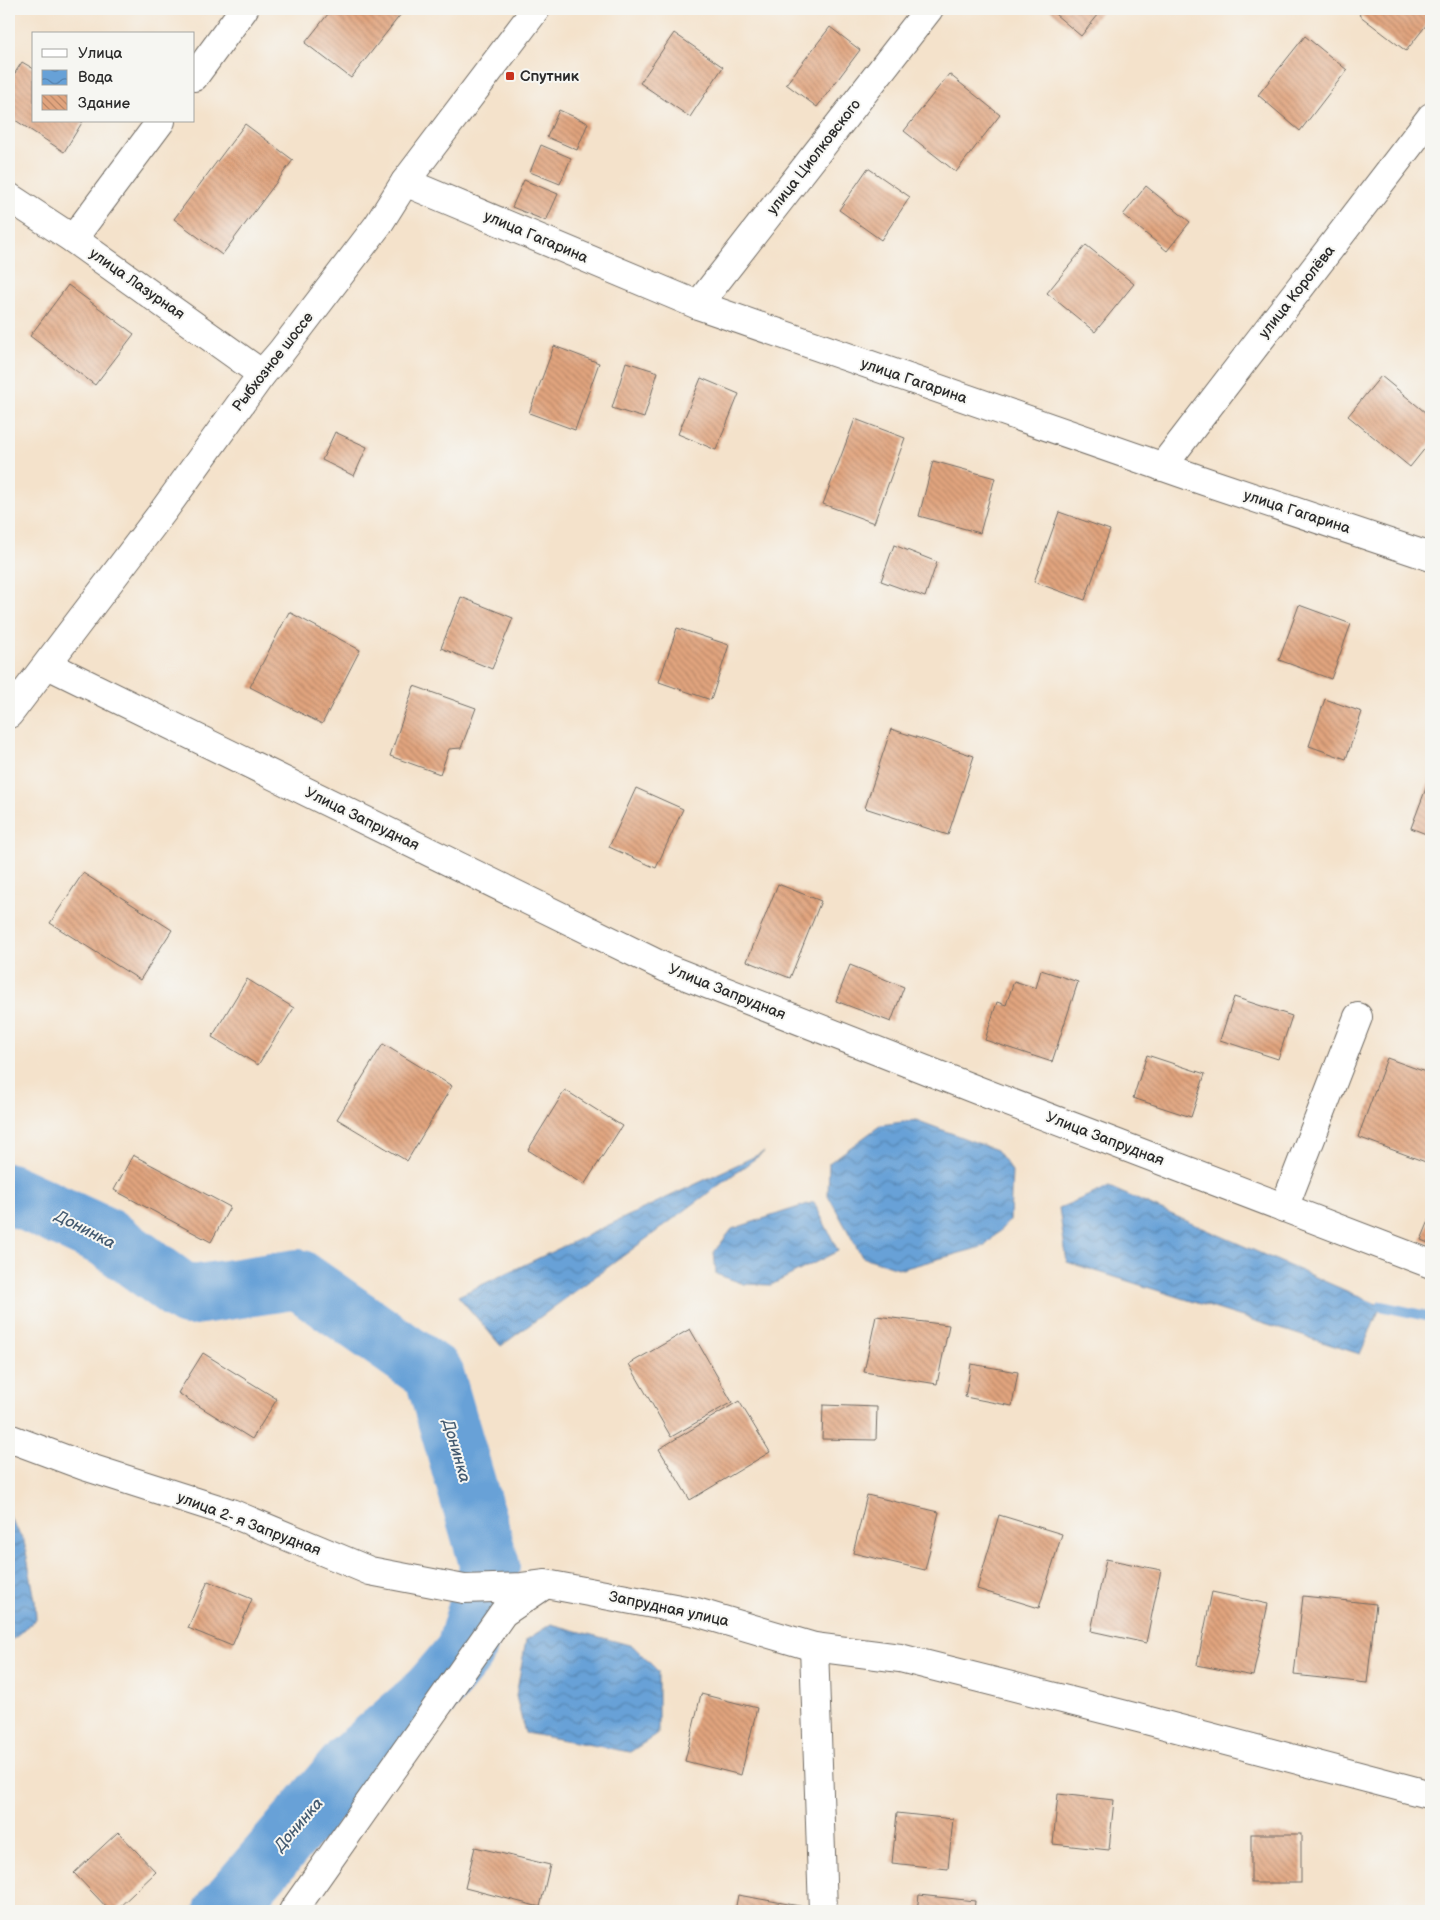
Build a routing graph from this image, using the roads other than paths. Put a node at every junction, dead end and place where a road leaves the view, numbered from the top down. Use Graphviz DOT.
graph roads {
  1 [pos="244,9"];
  2 [pos="536,9"];
  3 [pos="930,9"];
  4 [pos="195,76"];
  5 [pos="1431,117"];
  6 [pos="160,122"];
  7 [pos="405,182"];
  8 [pos="9,197"];
  9 [pos="73,239"];
  10 [pos="698,305"];
  11 [pos="262,374"];
  12 [pos="1162,467"];
  13 [pos="1431,557"];
  14 [pos="48,665"];
  15 [pos="9,714"];
  16 [pos="1358,1017"];
  17 [pos="1284,1208"];
  18 [pos="1431,1264"];
  19 [pos="9,1438"];
  20 [pos="534,1585"];
  21 [pos="814,1647"];
  22 [pos="1431,1796"];
  23 [pos="293,1911"];
  24 [pos="823,1911"];
  1 -- 4 [label="street"];
  2 -- 7 [label="street, Рыбхозное шоссе"];
  3 -- 10 [label="street, улица Циолковского"];
  5 -- 12 [label="street, улица Королёва"];
  6 -- 9 [label="street"];
  7 -- 10 [label="street, улица Гагарина"];
  7 -- 11 [label="street, Рыбхозное шоссе"];
  8 -- 9 [label="street, улица Лазурная"];
  9 -- 11 [label="street, улица Лазурная"];
  10 -- 12 [label="street, улица Гагарина"];
  11 -- 14 [label="street, Рыбхозное шоссе"];
  12 -- 13 [label="street, улица Гагарина"];
  14 -- 15 [label="street, Рыбхозное шоссе"];
  14 -- 17 [label="street, Улица Запрудная"];
  16 -- 17 [label="street"];
  17 -- 18 [label="street, Улица Запрудная"];
  19 -- 20 [label="street, улица 2- я Запрудная"];
  20 -- 21 [label="street, Запрудная улица"];
  20 -- 23 [label="street"];
  21 -- 22 [label="street, Запрудная улица"];
  21 -- 24 [label="street"];
}
